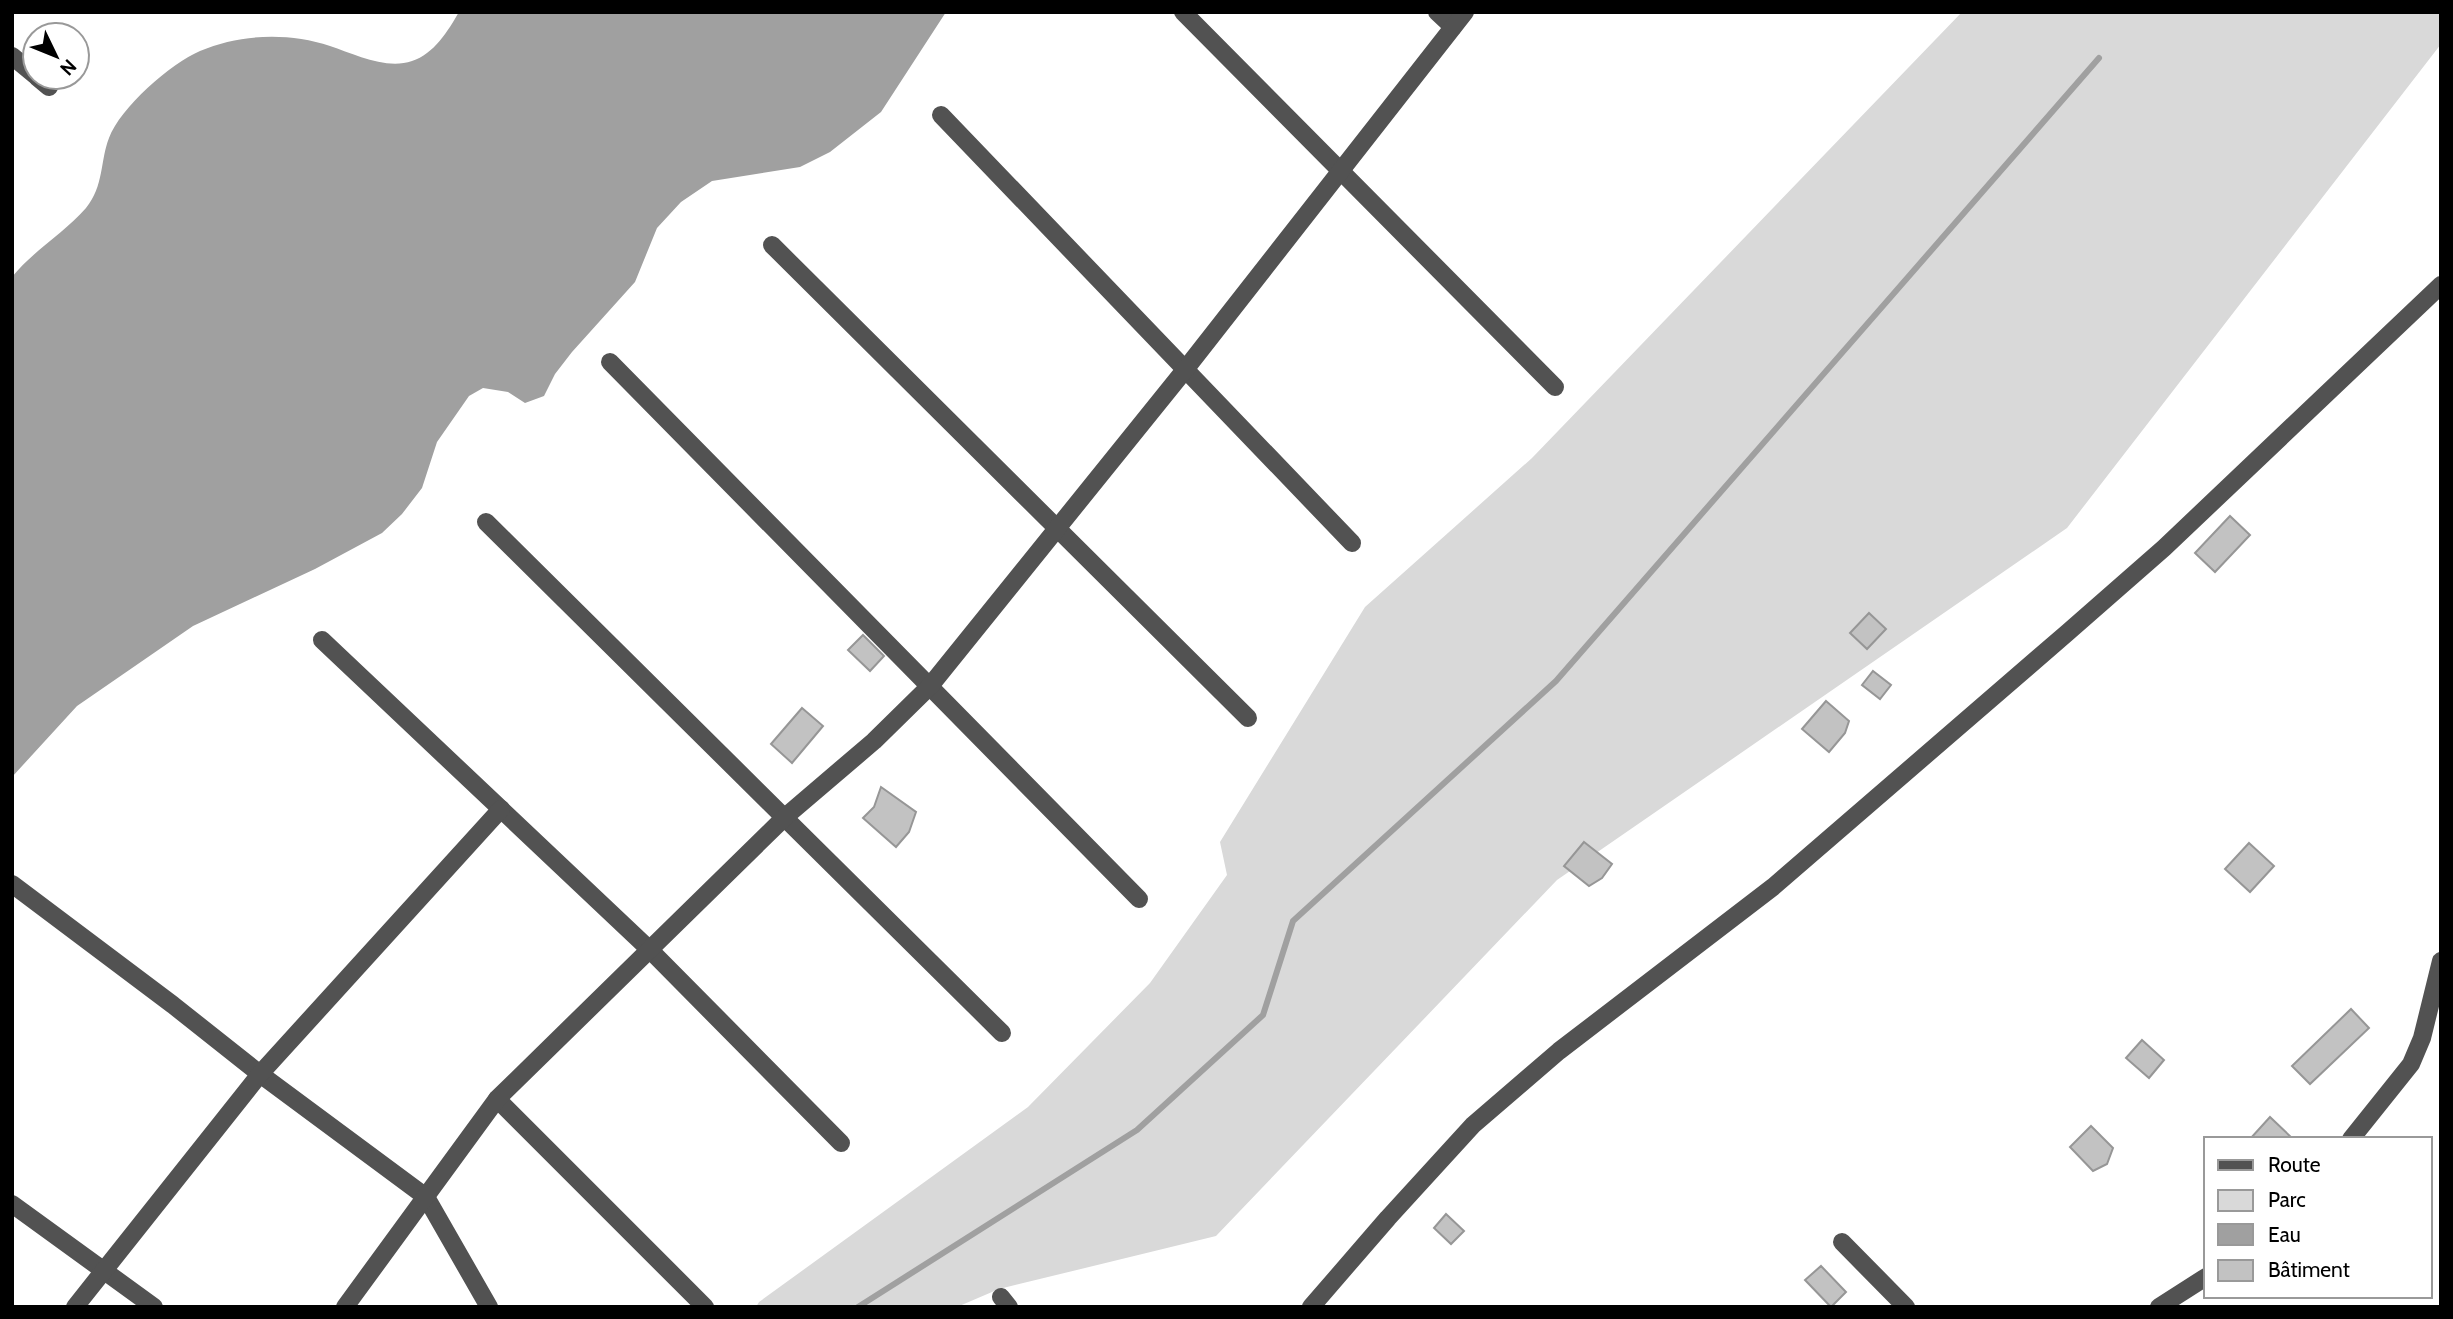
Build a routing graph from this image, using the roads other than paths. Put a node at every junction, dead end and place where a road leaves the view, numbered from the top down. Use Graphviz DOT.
graph roads {
  1 [pos="1183,12"];
  2 [pos="1437,12"];
  3 [pos="1465,12"];
  4 [pos="1453,27"];
  5 [pos="941,116"];
  6 [pos="1341,169"];
  7 [pos="772,245"];
  8 [pos="2441,285"];
  9 [pos="610,362"];
  10 [pos="1184,371"];
  11 [pos="1555,387"];
  12 [pos="486,522"];
  13 [pos="1056,527"];
  14 [pos="1352,543"];
  15 [pos="322,640"];
  16 [pos="930,686"];
  17 [pos="1248,718"];
  18 [pos="501,809"];
  19 [pos="785,817"];
  20 [pos="12,884"];
  21 [pos="1139,899"];
  22 [pos="650,950"];
  23 [pos="2441,961"];
  24 [pos="1002,1033"];
  25 [pos="260,1074"];
  26 [pos="497,1099"];
  27 [pos="2353,1137"];
  28 [pos="841,1143"];
  29 [pos="426,1197"];
  30 [pos="12,1204"];
  31 [pos="1842,1242"];
  32 [pos="105,1271"];
  33 [pos="2204,1278"];
  34 [pos="75,1307"];
  35 [pos="153,1307"];
  36 [pos="345,1307"];
  37 [pos="489,1307"];
  38 [pos="705,1307"];
  39 [pos="1311,1307"];
  40 [pos="1906,1307"];
  41 [pos="2159,1307"];
  1 -- 6 [label="street"];
  2 -- 4 [label="street"];
  3 -- 4 [label="street"];
  4 -- 6 [label="street"];
  5 -- 10 [label="street"];
  6 -- 10 [label="street"];
  6 -- 11 [label="street"];
  7 -- 13 [label="street"];
  8 -- 39 [label="street"];
  9 -- 16 [label="street"];
  10 -- 13 [label="street"];
  10 -- 14 [label="street"];
  12 -- 19 [label="street"];
  13 -- 16 [label="street"];
  13 -- 17 [label="street"];
  15 -- 18 [label="street"];
  16 -- 19 [label="street"];
  16 -- 21 [label="street"];
  18 -- 22 [label="street"];
  18 -- 25 [label="street"];
  19 -- 22 [label="street"];
  19 -- 24 [label="street"];
  20 -- 25 [label="street"];
  22 -- 26 [label="street"];
  22 -- 28 [label="street"];
  23 -- 27 [label="street"];
  25 -- 29 [label="street"];
  25 -- 32 [label="street"];
  26 -- 29 [label="street"];
  26 -- 38 [label="street"];
  29 -- 36 [label="street"];
  29 -- 37 [label="street"];
  30 -- 32 [label="street"];
  31 -- 40 [label="street"];
  32 -- 34 [label="street"];
  32 -- 35 [label="street"];
  33 -- 41 [label="street"];
}
